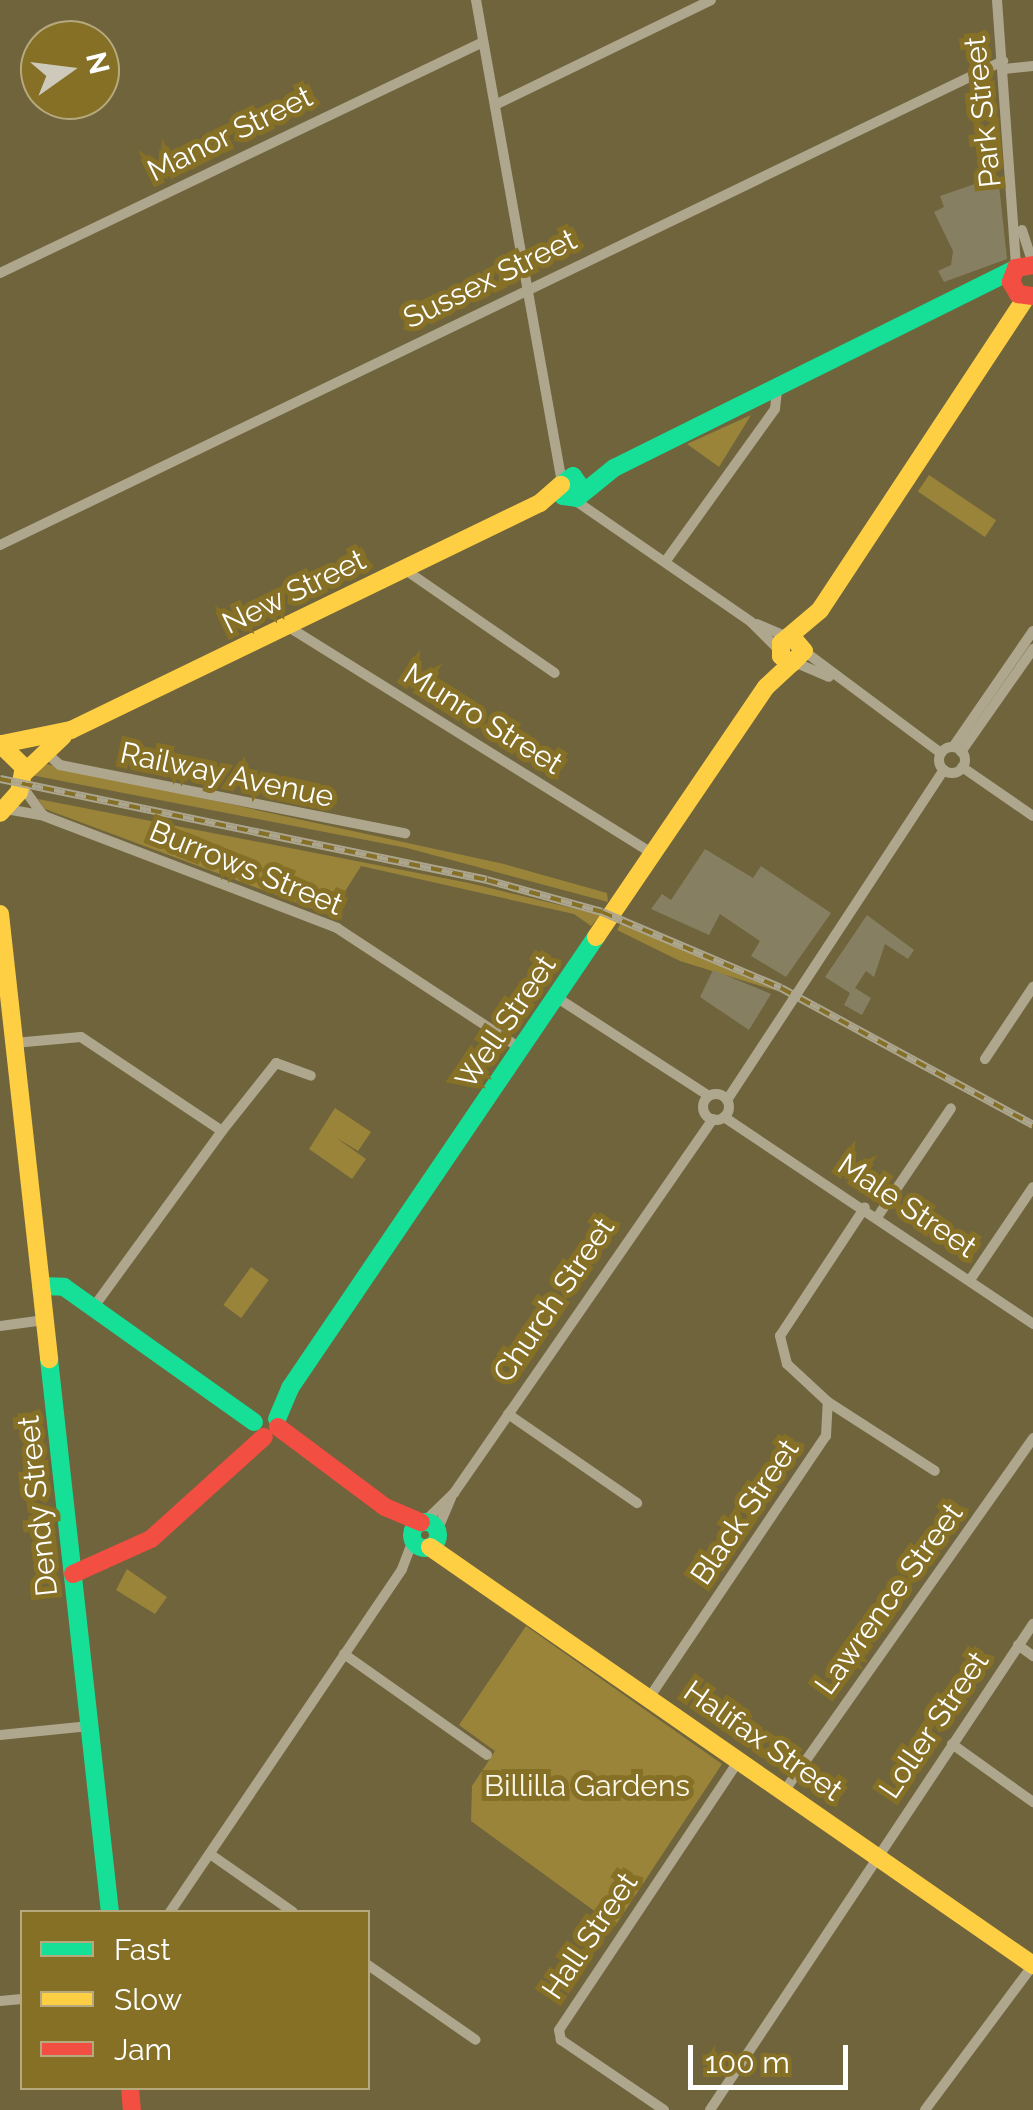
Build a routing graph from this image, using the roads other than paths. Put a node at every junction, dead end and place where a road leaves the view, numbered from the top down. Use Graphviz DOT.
graph roads {
  1 [pos="476,0"];
  2 [pos="711,0"];
  3 [pos="997,0"];
  4 [pos="483,42"];
  5 [pos="1004,65"];
  6 [pos="1033,66"];
  7 [pos="495,105"];
  8 [pos="0,273"];
  9 [pos="528,288"];
  10 [pos="1023,293"];
  11 [pos="777,389"];
  12 [pos="756,399"];
  13 [pos="761,426"];
  14 [pos="572,487"];
  15 [pos="0,546"];
  16 [pos="665,562"];
  17 [pos="404,569"];
  18 [pos="286,626"];
  19 [pos="1033,631"];
  20 [pos="1033,648"];
  21 [pos="792,650"];
  22 [pos="555,673"];
  23 [pos="1,744"];
  24 [pos="41,745"];
  25 [pos="957,750"];
  26 [pos="941,753"];
  27 [pos="962,767"];
  28 [pos="944,770"];
  29 [pos="22,780"];
  30 [pos="2,815"];
  31 [pos="44,816"];
  32 [pos="1033,816"];
  33 [pos="406,833"];
  34 [pos="653,854"];
  35 [pos="0,914"];
  36 [pos="1033,988"];
  37 [pos="556,997"];
  38 [pos="14,1042"];
  39 [pos="521,1049"];
  40 [pos="985,1058"];
  41 [pos="311,1076"];
  42 [pos="717,1107"];
  43 [pos="951,1108"];
  44 [pos="222,1130"];
  45 [pos="1033,1187"];
  46 [pos="864,1207"];
  47 [pos="878,1216"];
  48 [pos="970,1280"];
  49 [pos="41,1286"];
  50 [pos="93,1308"];
  51 [pos="45,1320"];
  52 [pos="1033,1324"];
  53 [pos="0,1326"];
  54 [pos="828,1402"];
  55 [pos="508,1414"];
  56 [pos="266,1425"];
  57 [pos="1033,1438"];
  58 [pos="934,1471"];
  59 [pos="637,1503"];
  60 [pos="425,1535"];
  61 [pos="73,1574"];
  62 [pos="1033,1624"];
  63 [pos="1018,1645"];
  64 [pos="344,1654"];
  65 [pos="1033,1656"];
  66 [pos="650,1695"];
  67 [pos="90,1726"];
  68 [pos="0,1735"];
  69 [pos="952,1744"];
  70 [pos="487,1755"];
  71 [pos="740,1758"];
  72 [pos="785,1790"];
  73 [pos="1033,1802"];
  74 [pos="210,1854"];
  75 [pos="877,1855"];
  76 [pos="110,1910"];
  77 [pos="171,1910"];
  78 [pos="290,1910"];
  79 [pos="370,1965"];
  80 [pos="1033,1965"];
  81 [pos="476,2040"];
  82 [pos="941,2094"];
  83 [pos="664,2110"];
  84 [pos="710,2110"];
  85 [pos="925,2110"];
  86 [pos="936,2110"];
  1 -- 4 [label="street"];
  2 -- 7 [label="street"];
  3 -- 5 [label="street, Park Street"];
  4 -- 7 [label="street"];
  4 -- 8 [label="street, Manor Street"];
  5 -- 6 [label="street, Sussex Street"];
  5 -- 9 [label="street, Sussex Street"];
  5 -- 10 [label="street, Park Street"];
  7 -- 9 [label="street"];
  9 -- 14 [label="street"];
  9 -- 15 [label="street, Sussex Street"];
  10 -- 11 [label="street, New Street"];
  10 -- 21 [label="street, Well Street"];
  11 -- 12 [label="street, New Street"];
  11 -- 13 [label="street"];
  12 -- 13 [label="street"];
  12 -- 14 [label="street, New Street"];
  13 -- 16 [label="street"];
  14 -- 16 [label="street"];
  14 -- 17 [label="street, New Street"];
  16 -- 21 [label="street"];
  17 -- 18 [label="street, New Street"];
  17 -- 22 [label="street"];
  18 -- 24 [label="street, New Street"];
  18 -- 34 [label="street, Munro Street"];
  19 -- 25 [label="street"];
  20 -- 25 [label="street"];
  21 -- 26 [label="street"];
  21 -- 34 [label="street, Well Street"];
  23 -- 24 [label="street, New Street"];
  23 -- 29 [label="street"];
  24 -- 29 [label="street"];
  24 -- 33 [label="street, Railway Avenue"];
  25 -- 26 [label="street"];
  25 -- 27 [label="street"];
  26 -- 28 [label="street"];
  27 -- 28 [label="street"];
  27 -- 32 [label="street"];
  28 -- 42 [label="street, Church Street"];
  29 -- 30 [label="street"];
  29 -- 31 [label="street"];
  30 -- 31 [label="street, Burrows Street"];
  31 -- 39 [label="street, Burrows Street"];
  34 -- 37 [label="street, Well Street"];
  35 -- 38 [label="street, Dendy Street"];
  36 -- 40 [label="street"];
  37 -- 39 [label="street, Well Street"];
  37 -- 42 [label="street, Male Street"];
  38 -- 44 [label="street"];
  38 -- 49 [label="street, Dendy Street"];
  39 -- 56 [label="street, Well Street"];
  41 -- 44 [label="street"];
  42 -- 46 [label="street, Male Street"];
  42 -- 55 [label="street, Church Street"];
  43 -- 47 [label="street"];
  44 -- 50 [label="street"];
  45 -- 48 [label="street"];
  46 -- 47 [label="street, Male Street"];
  46 -- 54 [label="street"];
  47 -- 48 [label="street, Male Street"];
  48 -- 52 [label="street, Male Street"];
  49 -- 50 [label="street, Halifax Street"];
  49 -- 51 [label="street, Dendy Street"];
  50 -- 56 [label="street, Halifax Street"];
  51 -- 53 [label="street"];
  51 -- 61 [label="street, Dendy Street"];
  54 -- 58 [label="street"];
  54 -- 66 [label="street, Black Street"];
  55 -- 59 [label="street"];
  55 -- 60 [label="street, Church Street"];
  56 -- 60 [label="street, Halifax Street"];
  56 -- 61 [label="street, Well Street"];
  57 -- 72 [label="street, Lawrence Street"];
  60 -- 64 [label="street, Church Street"];
  60 -- 66 [label="street, Halifax Street"];
  61 -- 67 [label="street, Dendy Street"];
  62 -- 63 [label="street, Loller Street"];
  63 -- 65 [label="street"];
  63 -- 69 [label="street, Loller Street"];
  64 -- 70 [label="street"];
  64 -- 74 [label="street, Church Street"];
  66 -- 71 [label="street, Halifax Street"];
  67 -- 68 [label="street"];
  67 -- 76 [label="street, Dendy Street"];
  69 -- 73 [label="street"];
  69 -- 75 [label="street, Loller Street"];
  71 -- 72 [label="street, Halifax Street"];
  71 -- 83 [label="street, Hall Street"];
  72 -- 75 [label="street, Halifax Street"];
  74 -- 77 [label="street, Church Street"];
  74 -- 78 [label="street"];
  75 -- 80 [label="street, Halifax Street"];
  75 -- 84 [label="street, Loller Street"];
  79 -- 81 [label="street"];
  80 -- 82 [label="street"];
  82 -- 85 [label="street"];
  82 -- 86 [label="street"];
}
